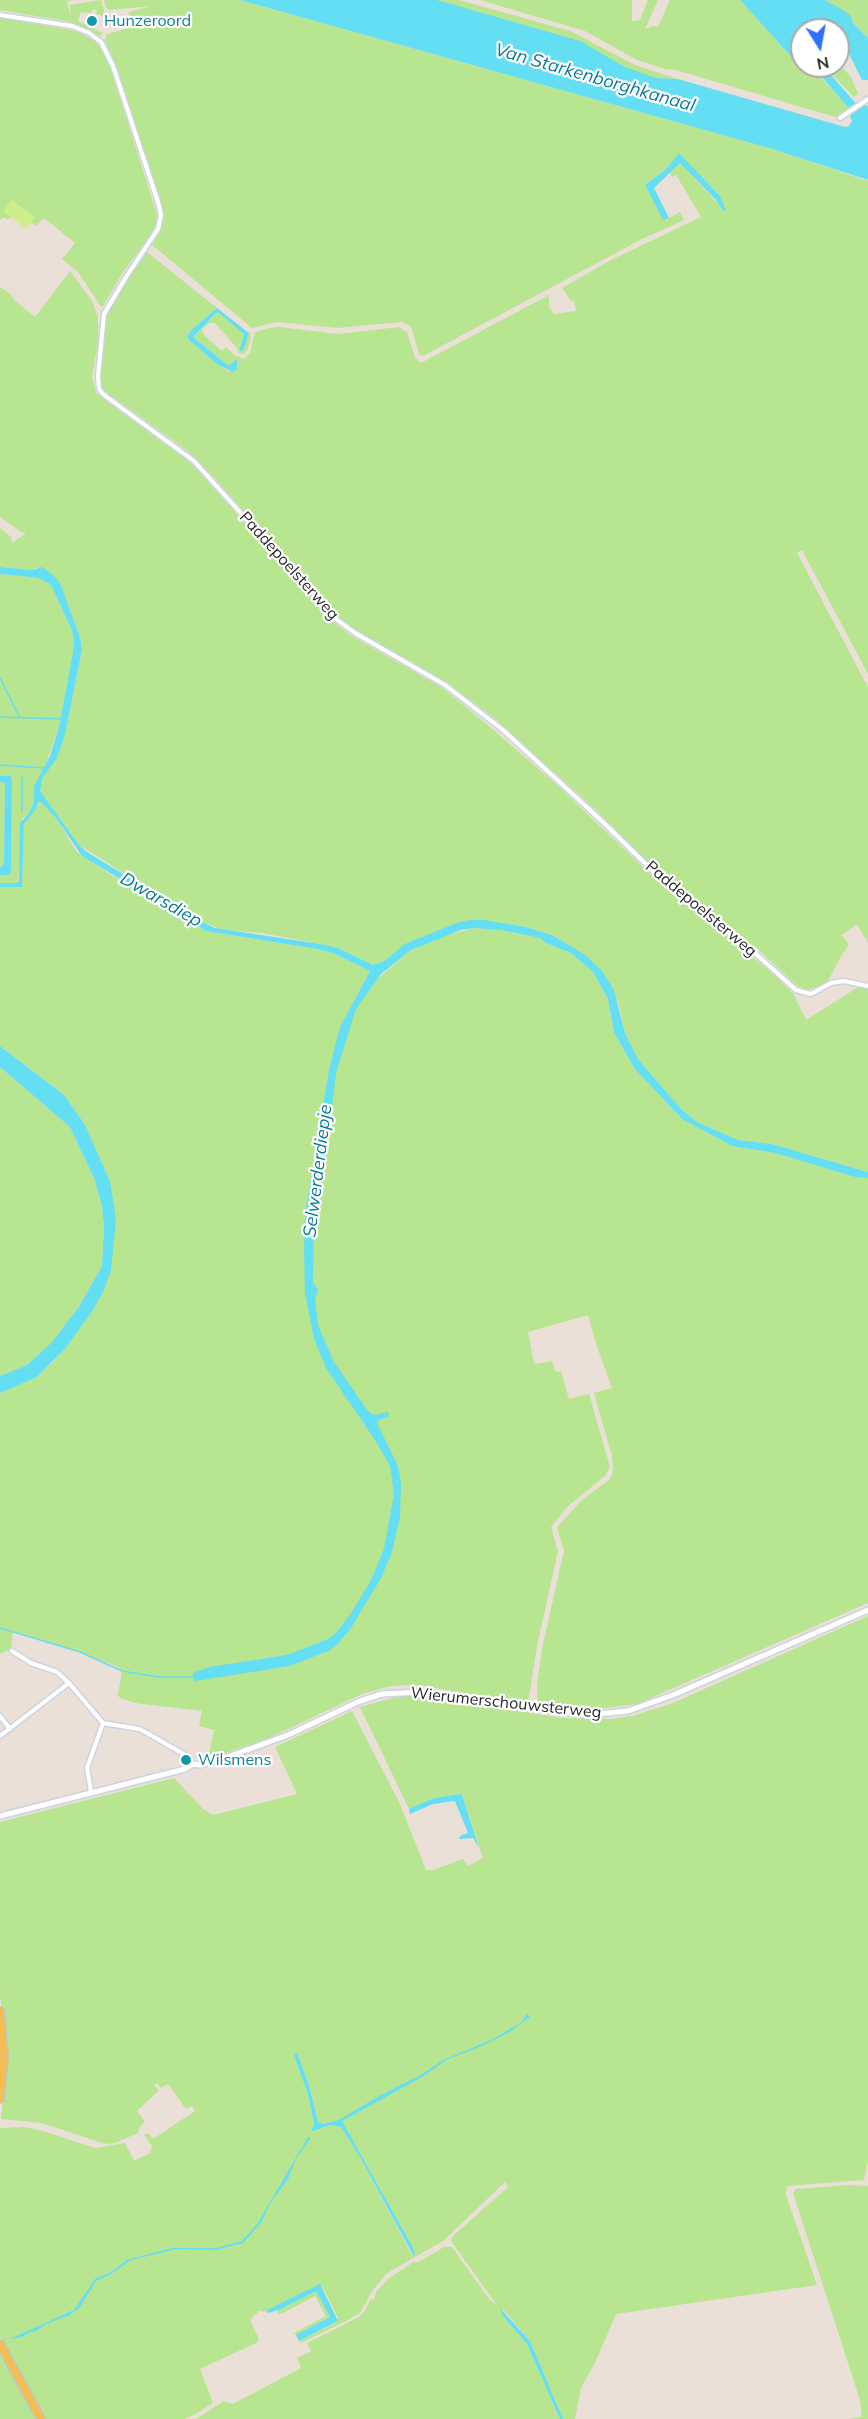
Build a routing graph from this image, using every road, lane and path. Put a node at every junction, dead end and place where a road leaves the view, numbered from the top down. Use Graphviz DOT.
graph roads {
  1 [pos="0,15"];
  2 [pos="868,99"];
  3 [pos="840,118"];
  4 [pos="868,986"];
  5 [pos="868,1610"];
  6 [pos="12,1650"];
  7 [pos="69,1683"];
  8 [pos="0,1716"];
  9 [pos="103,1723"];
  10 [pos="10,1730"];
  11 [pos="0,1736"];
  12 [pos="193,1764"];
  13 [pos="91,1791"];
  14 [pos="0,1816"];
  15 [pos="0,2011"];
  16 [pos="0,2099"];
  17 [pos="0,2344"];
  18 [pos="41,2419"];
  1 -- 4 [label="street, Paddepoelsterweg"];
  2 -- 3 [label="street"];
  5 -- 12 [label="street, Wierumerschouwsterweg"];
  6 -- 7 [label="street"];
  7 -- 9 [label="street"];
  7 -- 10 [label="street"];
  8 -- 10 [label="street"];
  9 -- 12 [label="street"];
  9 -- 13 [label="street"];
  10 -- 11 [label="street"];
  12 -- 13 [label="street, Wierumerschouwsterweg"];
  13 -- 14 [label="street, Wierumerschouwsterweg"];
  15 -- 16 [label="main road"];
  17 -- 18 [label="main road"];
}
